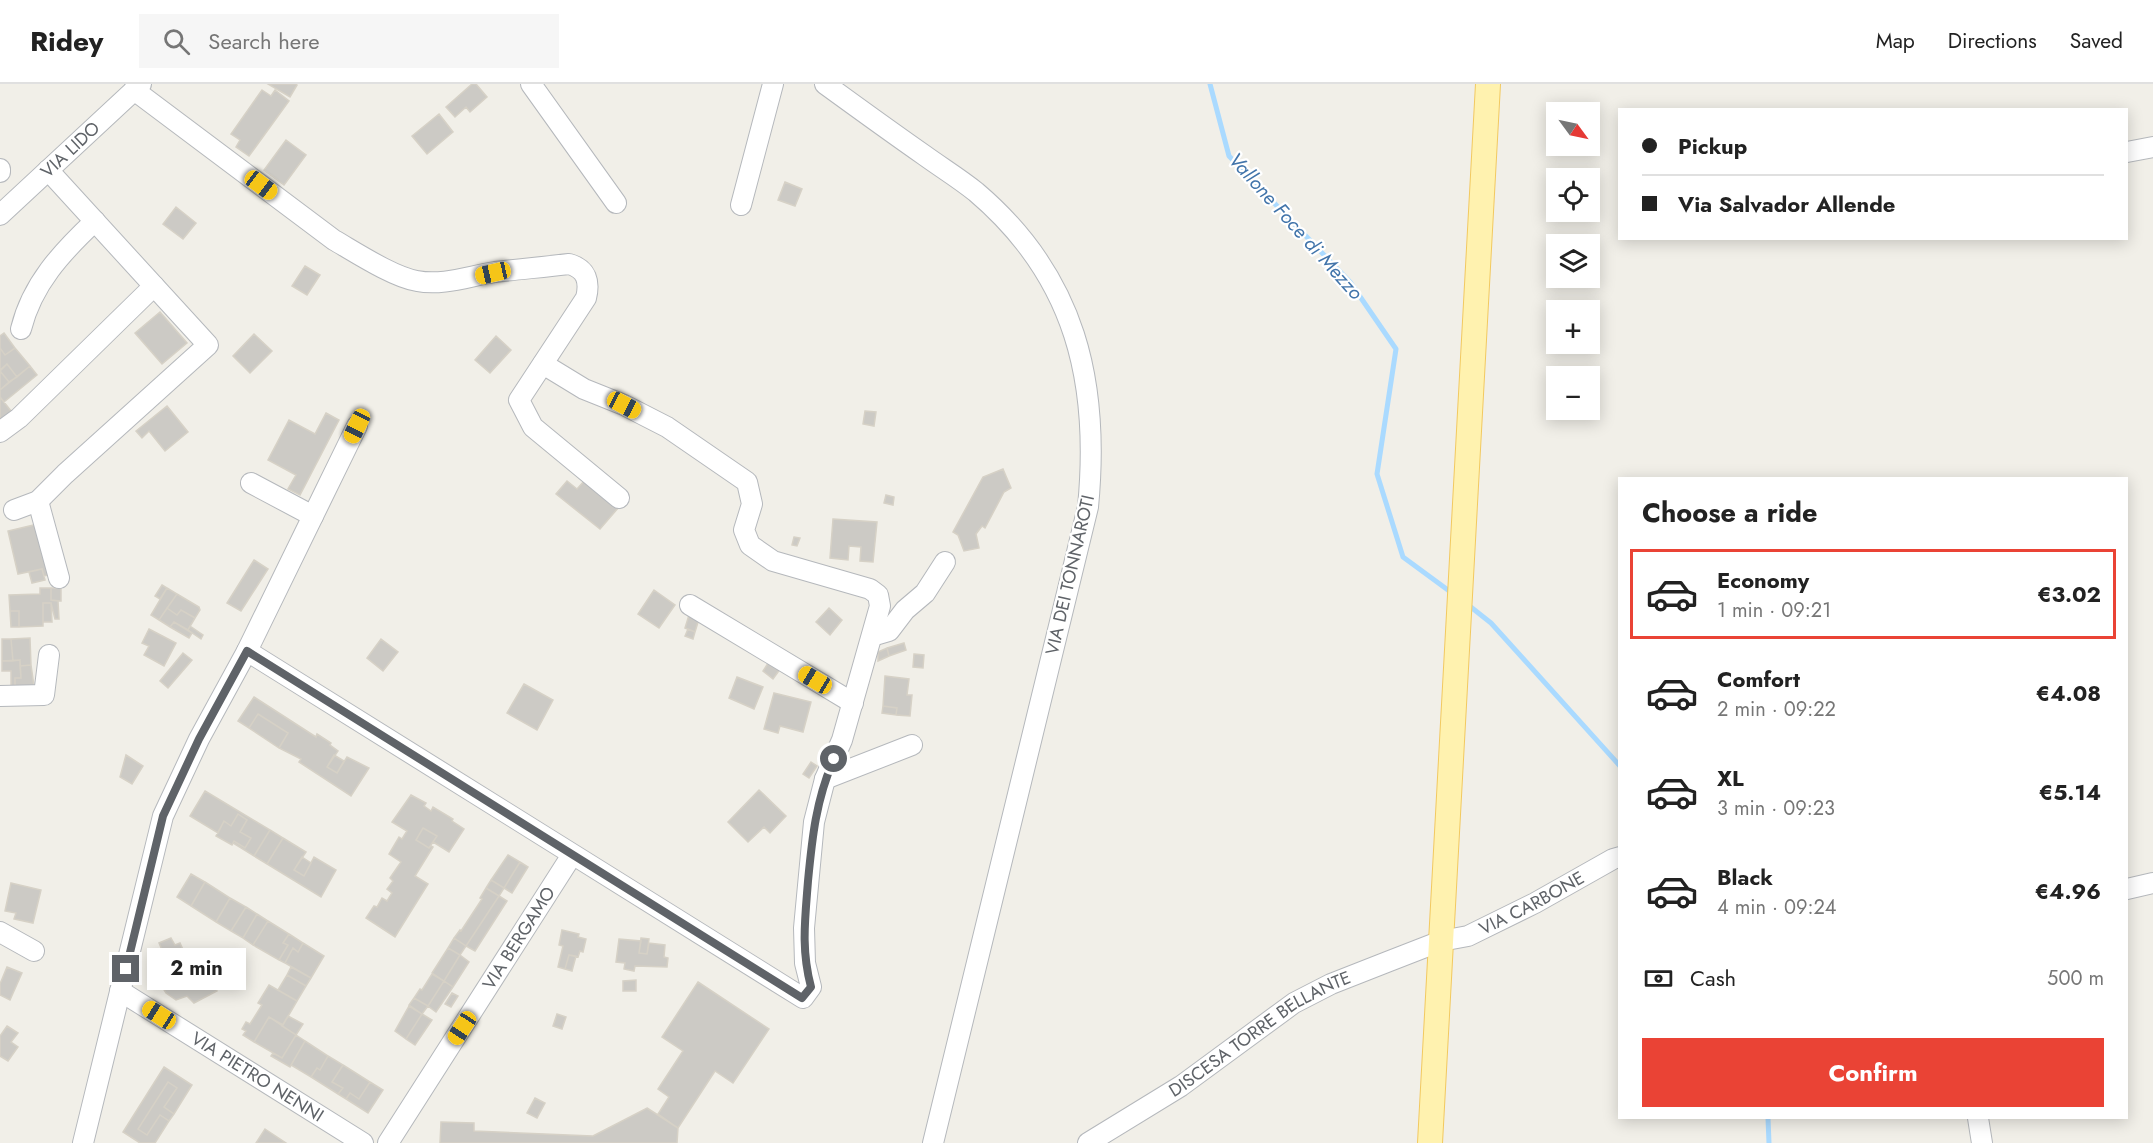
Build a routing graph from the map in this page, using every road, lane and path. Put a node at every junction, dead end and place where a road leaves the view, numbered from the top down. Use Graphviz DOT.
graph roads {
  1 [pos="531,84"];
  2 [pos="773,84"];
  3 [pos="825,84"];
  4 [pos="1488,84"];
  5 [pos="137,87"];
  6 [pos="2153,147"];
  7 [pos="2128,152"];
  8 [pos="48,170"];
  9 [pos="616,203"];
  10 [pos="741,204"];
  11 [pos="0,215"];
  12 [pos="95,221"];
  13 [pos="154,286"];
  14 [pos="21,329"];
  15 [pos="543,363"];
  16 [pos="357,426"];
  17 [pos="0,432"];
  18 [pos="251,483"];
  19 [pos="619,498"];
  20 [pos="38,501"];
  21 [pos="14,510"];
  22 [pos="313,516"];
  23 [pos="945,562"];
  24 [pos="59,578"];
  25 [pos="690,605"];
  26 [pos="872,636"];
  27 [pos="247,651"];
  28 [pos="49,654"];
  29 [pos="0,696"];
  30 [pos="854,703"];
  31 [pos="912,745"];
  32 [pos="825,779"];
  33 [pos="572,855"];
  34 [pos="1618,858"];
  35 [pos="2153,883"];
  36 [pos="2128,889"];
  37 [pos="0,933"];
  38 [pos="1442,941"];
  39 [pos="34,951"];
  40 [pos="120,991"];
  41 [pos="1977,1119"];
  42 [pos="936,1138"];
  43 [pos="83,1143"];
  44 [pos="363,1143"];
  45 [pos="388,1143"];
  46 [pos="1088,1143"];
  47 [pos="1430,1143"];
  48 [pos="1982,1143"];
  1 -- 9 [label="street"];
  2 -- 10 [label="street"];
  3 -- 42 [label="street, VIA DEI TONNAROTI"];
  4 -- 38 [label="main road"];
  5 -- 8 [label="street, VIA LIDO"];
  5 -- 15 [label="street"];
  6 -- 7 [label="street"];
  8 -- 11 [label="street, VIA LIDO"];
  8 -- 12 [label="street"];
  12 -- 13 [label="street"];
  12 -- 14 [label="street"];
  13 -- 17 [label="street"];
  13 -- 20 [label="street"];
  15 -- 19 [label="street"];
  15 -- 26 [label="street"];
  16 -- 22 [label="street"];
  18 -- 22 [label="street"];
  20 -- 21 [label="street"];
  20 -- 24 [label="street"];
  22 -- 27 [label="street"];
  23 -- 26 [label="street"];
  25 -- 30 [label="street"];
  26 -- 30 [label="street"];
  27 -- 33 [label="street"];
  27 -- 40 [label="street"];
  28 -- 29 [label="street"];
  30 -- 32 [label="street"];
  31 -- 32 [label="street"];
  32 -- 33 [label="street"];
  33 -- 45 [label="street, VIA BERGAMO"];
  34 -- 38 [label="street, VIA CARBONE"];
  35 -- 36 [label="street"];
  37 -- 39 [label="street"];
  38 -- 46 [label="street, DISCESA TORRE BELLANTE"];
  38 -- 47 [label="main road"];
  40 -- 43 [label="street"];
  40 -- 44 [label="street, VIA PIETRO NENNI"];
  41 -- 48 [label="street"];
}
